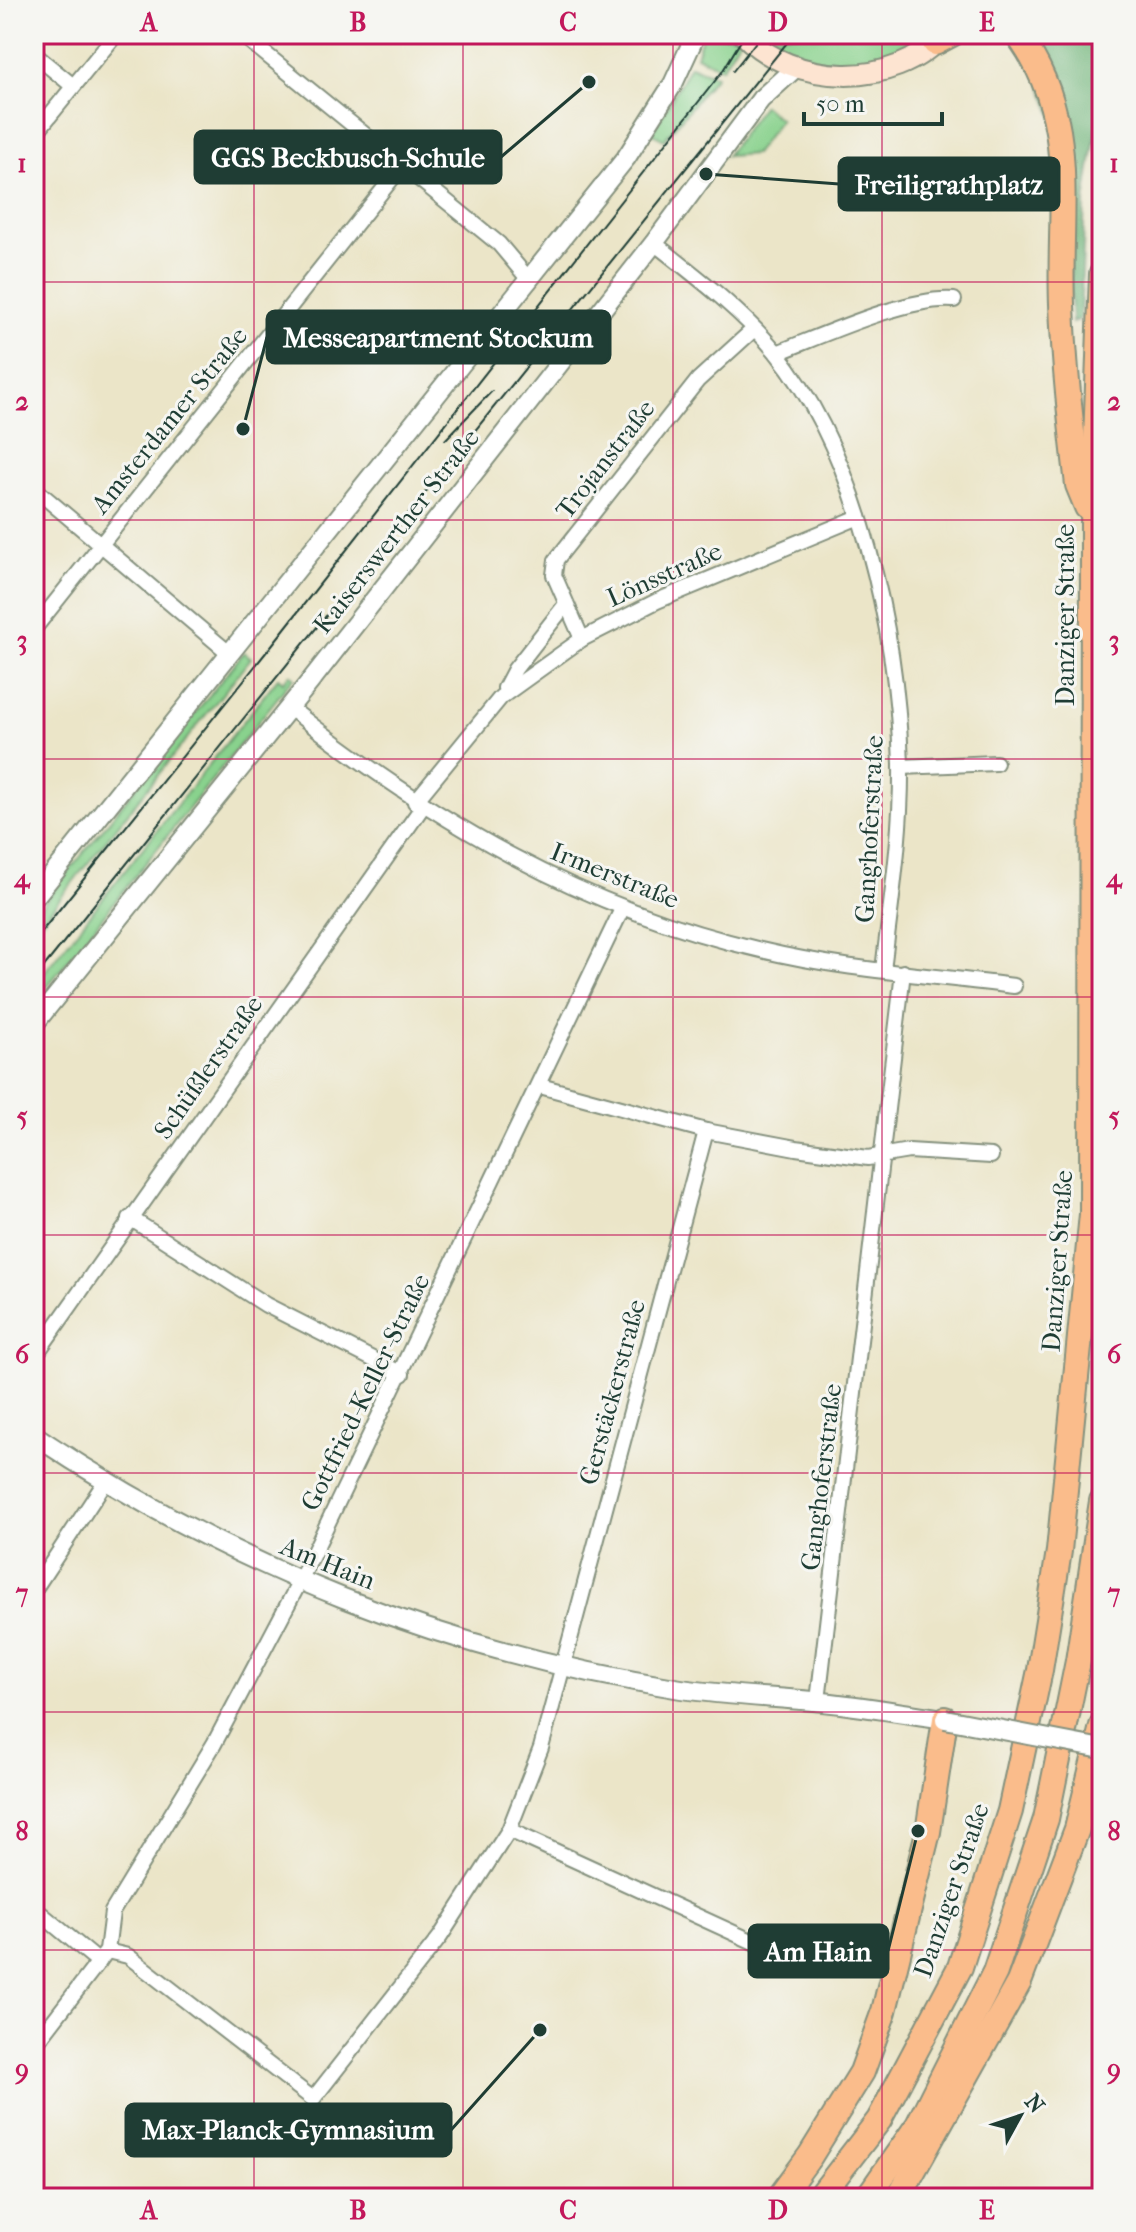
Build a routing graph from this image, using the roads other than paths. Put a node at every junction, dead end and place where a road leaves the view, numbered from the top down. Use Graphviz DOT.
graph roads {
  1 [pos="116,34"];
  2 [pos="241,34"];
  3 [pos="696,34"];
  4 [pos="743,34"];
  5 [pos="1017,34"];
  6 [pos="944,37"];
  7 [pos="34,54"];
  8 [pos="795,68"];
  9 [pos="73,86"];
  10 [pos="34,135"];
  11 [pos="402,166"];
  12 [pos="654,243"];
  13 [pos="1102,274"];
  14 [pos="530,281"];
  15 [pos="954,300"];
  16 [pos="754,329"];
  17 [pos="777,353"];
  18 [pos="34,488"];
  19 [pos="859,517"];
  20 [pos="1093,524"];
  21 [pos="101,544"];
  22 [pos="566,604"];
  23 [pos="34,629"];
  24 [pos="582,639"];
  25 [pos="229,653"];
  26 [pos="501,697"];
  27 [pos="290,708"];
  28 [pos="996,763"];
  29 [pos="901,767"];
  30 [pos="419,804"];
  31 [pos="34,898"];
  32 [pos="622,909"];
  33 [pos="883,970"];
  34 [pos="903,972"];
  35 [pos="1014,986"];
  36 [pos="34,1024"];
  37 [pos="540,1086"];
  38 [pos="706,1131"];
  39 [pos="884,1156"];
  40 [pos="991,1156"];
  41 [pos="130,1218"];
  42 [pos="34,1357"];
  43 [pos="402,1374"];
  44 [pos="34,1435"];
  45 [pos="105,1482"];
  46 [pos="1102,1501"];
  47 [pos="299,1583"];
  48 [pos="34,1590"];
  49 [pos="565,1665"];
  50 [pos="818,1701"];
  51 [pos="945,1719"];
  52 [pos="1102,1726"];
  53 [pos="1102,1749"];
  54 [pos="509,1830"];
  55 [pos="34,1908"];
  56 [pos="805,1943"];
  57 [pos="103,1957"];
  58 [pos="34,2046"];
  59 [pos="779,2198"];
  60 [pos="819,2198"];
  61 [pos="867,2198"];
  62 [pos="898,2198"];
  1 -- 9 [label="street"];
  2 -- 11 [label="street"];
  3 -- 14 [label="street, Kaiserswerther Straße"];
  4 -- 8 [label="main road"];
  5 -- 20 [label="highway"];
  6 -- 8 [label="main road"];
  7 -- 9 [label="street"];
  8 -- 12 [label="street, Kaiserswerther Straße"];
  9 -- 10 [label="street"];
  11 -- 14 [label="street"];
  11 -- 21 [label="street, Amsterdamer Straße"];
  12 -- 16 [label="street, Ganghoferstraße"];
  12 -- 27 [label="street, Kaiserswerther Straße"];
  13 -- 20 [label="highway, Danziger Straße"];
  14 -- 25 [label="street, Kaiserswerther Straße"];
  15 -- 17 [label="street"];
  16 -- 17 [label="street, Ganghoferstraße"];
  16 -- 22 [label="street, Trojanstraße"];
  17 -- 19 [label="street, Ganghoferstraße"];
  18 -- 21 [label="street"];
  19 -- 24 [label="street, Lönsstraße"];
  19 -- 29 [label="street, Ganghoferstraße"];
  20 -- 60 [label="highway, Danziger Straße"];
  21 -- 23 [label="street, Amsterdamer Straße"];
  21 -- 25 [label="street"];
  22 -- 24 [label="street, Trojanstraße"];
  22 -- 26 [label="street, Lönsstraße"];
  24 -- 26 [label="street, Lönsstraße"];
  25 -- 31 [label="street, Kaiserswerther Straße"];
  26 -- 30 [label="street, Lönsstraße"];
  27 -- 30 [label="street, Irmerstraße"];
  27 -- 36 [label="street, Kaiserswerther Straße"];
  28 -- 29 [label="street"];
  29 -- 33 [label="street, Ganghoferstraße"];
  30 -- 32 [label="street, Irmerstraße"];
  30 -- 41 [label="street, Schüßlerstraße"];
  32 -- 33 [label="street, Irmerstraße"];
  32 -- 37 [label="street, Gottfried-Keller-Straße"];
  33 -- 34 [label="street, Irmerstraße"];
  34 -- 35 [label="street, Irmerstraße"];
  34 -- 39 [label="street, Ganghoferstraße"];
  37 -- 38 [label="street"];
  37 -- 43 [label="street, Gottfried-Keller-Straße"];
  38 -- 39 [label="street"];
  38 -- 49 [label="street, Gerstäckerstraße"];
  39 -- 40 [label="street"];
  39 -- 50 [label="street, Ganghoferstraße"];
  41 -- 42 [label="street, Schüßlerstraße"];
  41 -- 43 [label="street"];
  43 -- 47 [label="street, Gottfried-Keller-Straße"];
  44 -- 45 [label="street, Am Hain"];
  45 -- 47 [label="street, Am Hain"];
  45 -- 48 [label="street"];
  46 -- 61 [label="highway"];
  47 -- 49 [label="street, Am Hain"];
  47 -- 57 [label="street, Gottfried-Keller-Straße"];
  49 -- 50 [label="street, Am Hain"];
  49 -- 54 [label="street, Gerstäckerstraße"];
  50 -- 51 [label="street, Am Hain"];
  51 -- 53 [label="street, Am Hain, bridge"];
  51 -- 59 [label="highway"];
  52 -- 62 [label="highway"];
  54 -- 56 [label="street"];
  54 -- 57 [label="street, Gerstäckerstraße"];
  55 -- 57 [label="street"];
  57 -- 58 [label="street"];
}
